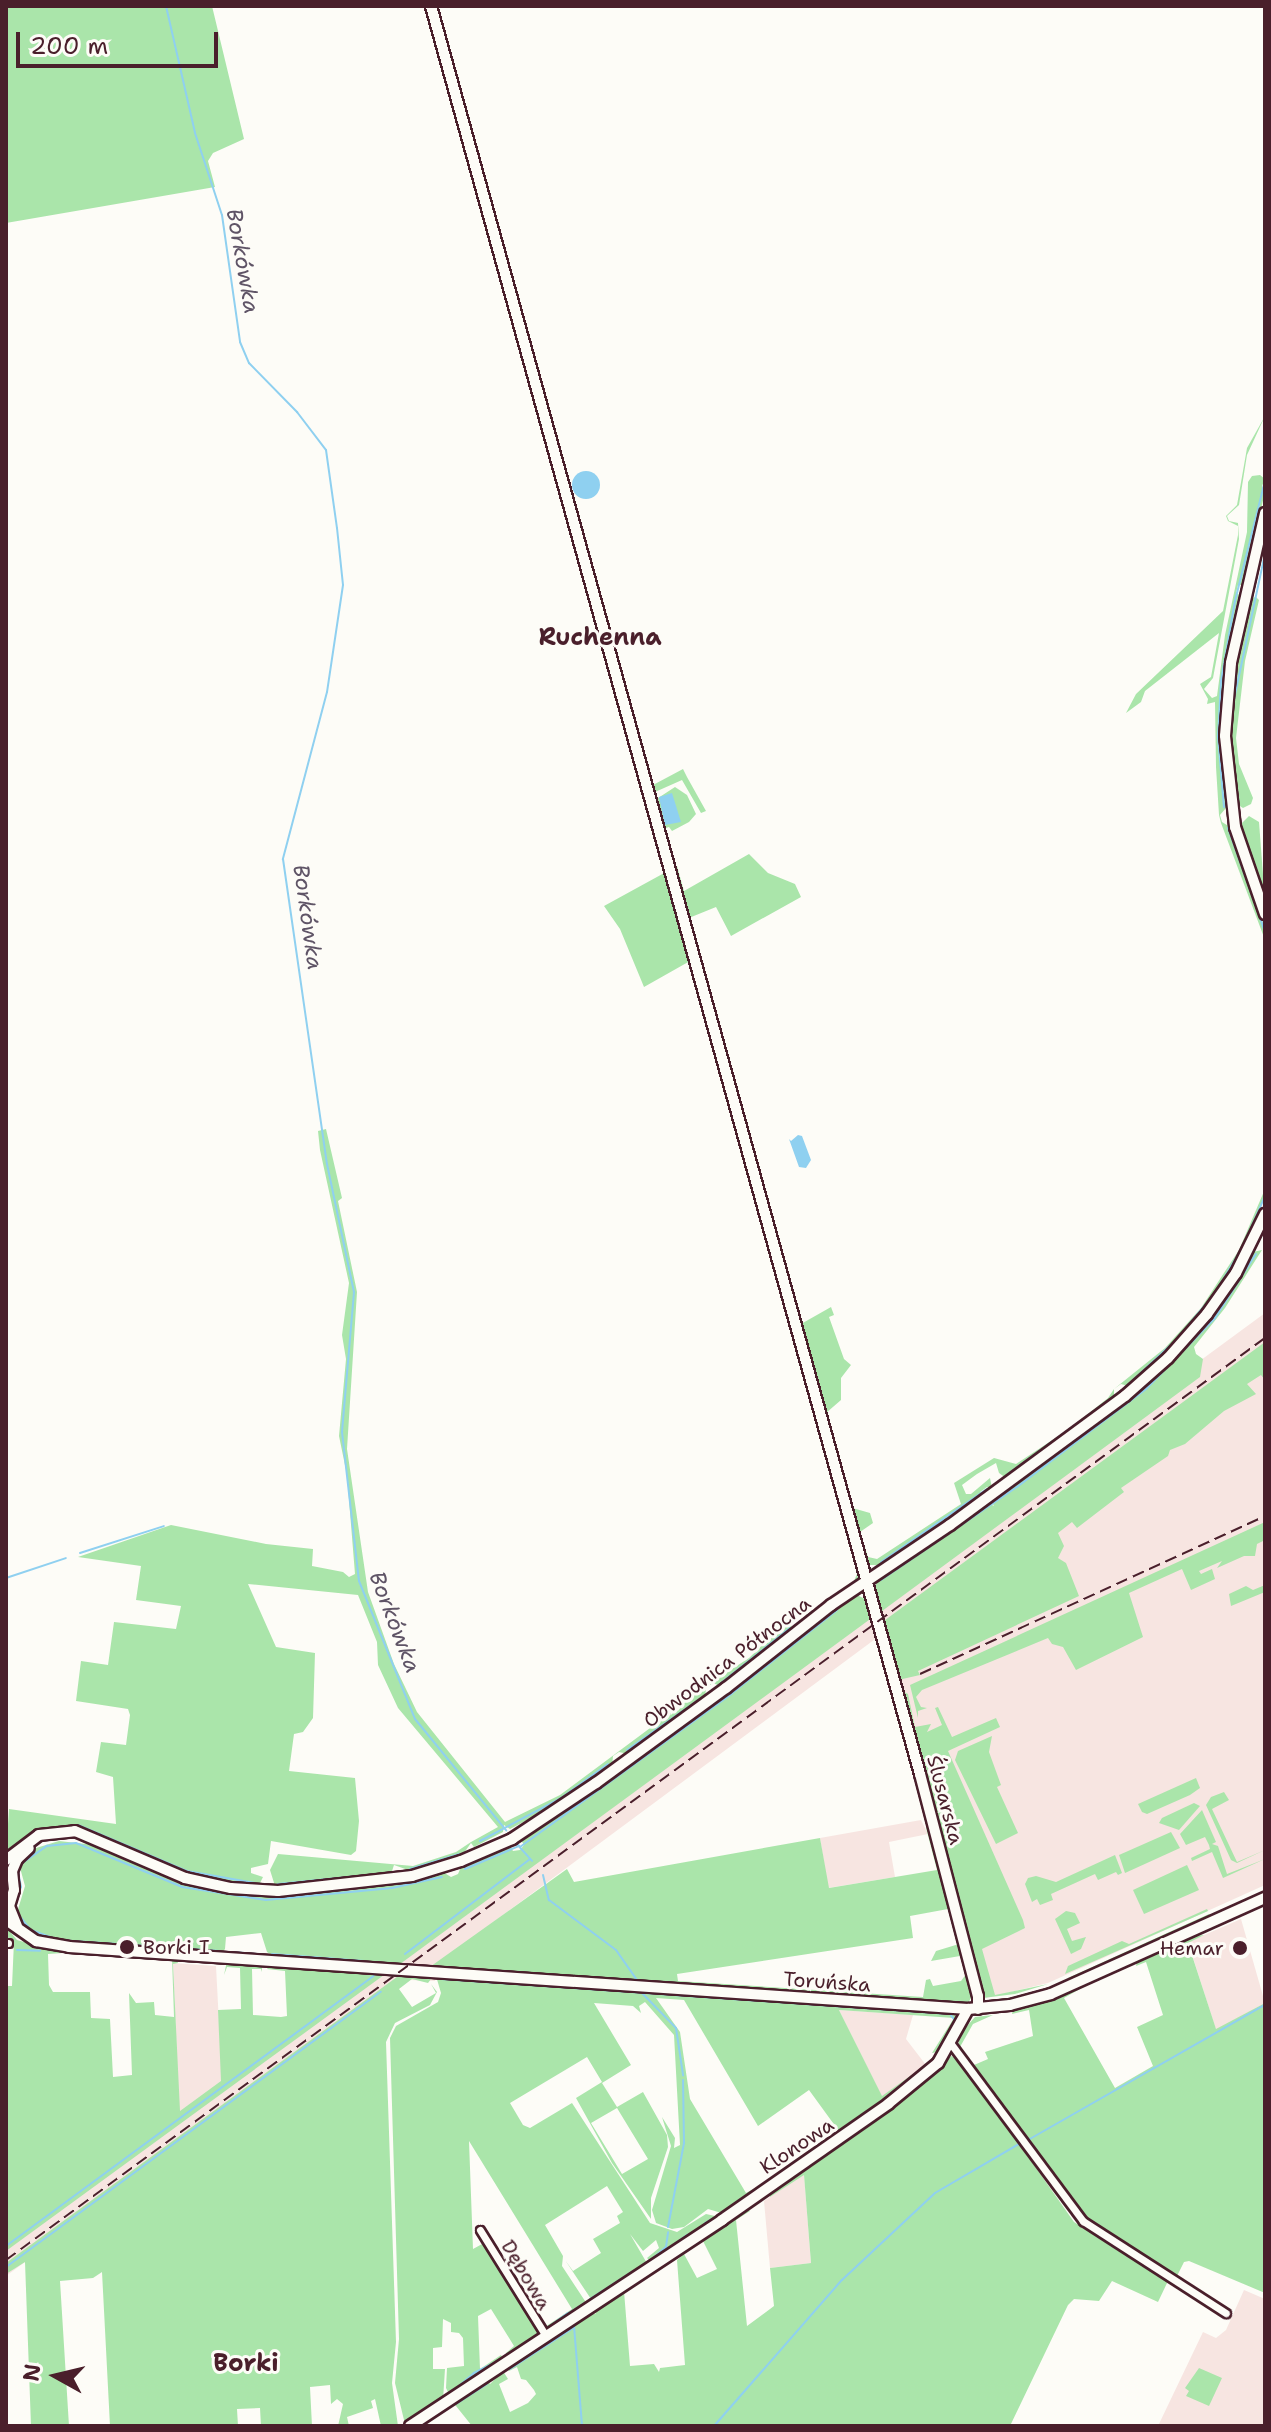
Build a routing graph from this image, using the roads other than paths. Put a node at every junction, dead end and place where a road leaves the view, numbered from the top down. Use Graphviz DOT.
graph roads {
  1 [pos="431,6"];
  2 [pos="1265,513"];
  3 [pos="1265,914"];
  4 [pos="1265,1214"];
  5 [pos="866,1581"];
  6 [pos="97,1840"];
  7 [pos="6,1860"];
  8 [pos="9,1875"];
  9 [pos="1265,1898"];
  10 [pos="8,1900"];
  11 [pos="6,1920"];
  12 [pos="17,1928"];
  13 [pos="973,2009"];
  14 [pos="951,2044"];
  15 [pos="480,2230"];
  16 [pos="1226,2313"];
  17 [pos="546,2336"];
  18 [pos="410,2426"];
  1 -- 5 [label="street, Ślusarska"];
  2 -- 3 [label="street"];
  4 -- 5 [label="street, Obwodnica Północna"];
  5 -- 6 [label="street, Obwodnica Północna"];
  5 -- 13 [label="street, Ślusarska"];
  6 -- 7 [label="street, Obwodnica Północna"];
  6 -- 8 [label="street, Obwodnica Północna"];
  8 -- 10 [label="street"];
  9 -- 13 [label="street, Toruńska"];
  10 -- 12 [label="street"];
  11 -- 12 [label="street, Toruńska"];
  12 -- 13 [label="street, Toruńska"];
  13 -- 14 [label="street, Klonowa"];
  14 -- 16 [label="street"];
  14 -- 17 [label="street, Klonowa"];
  15 -- 17 [label="street, Dębowa"];
  17 -- 18 [label="street, Klonowa"];
}
